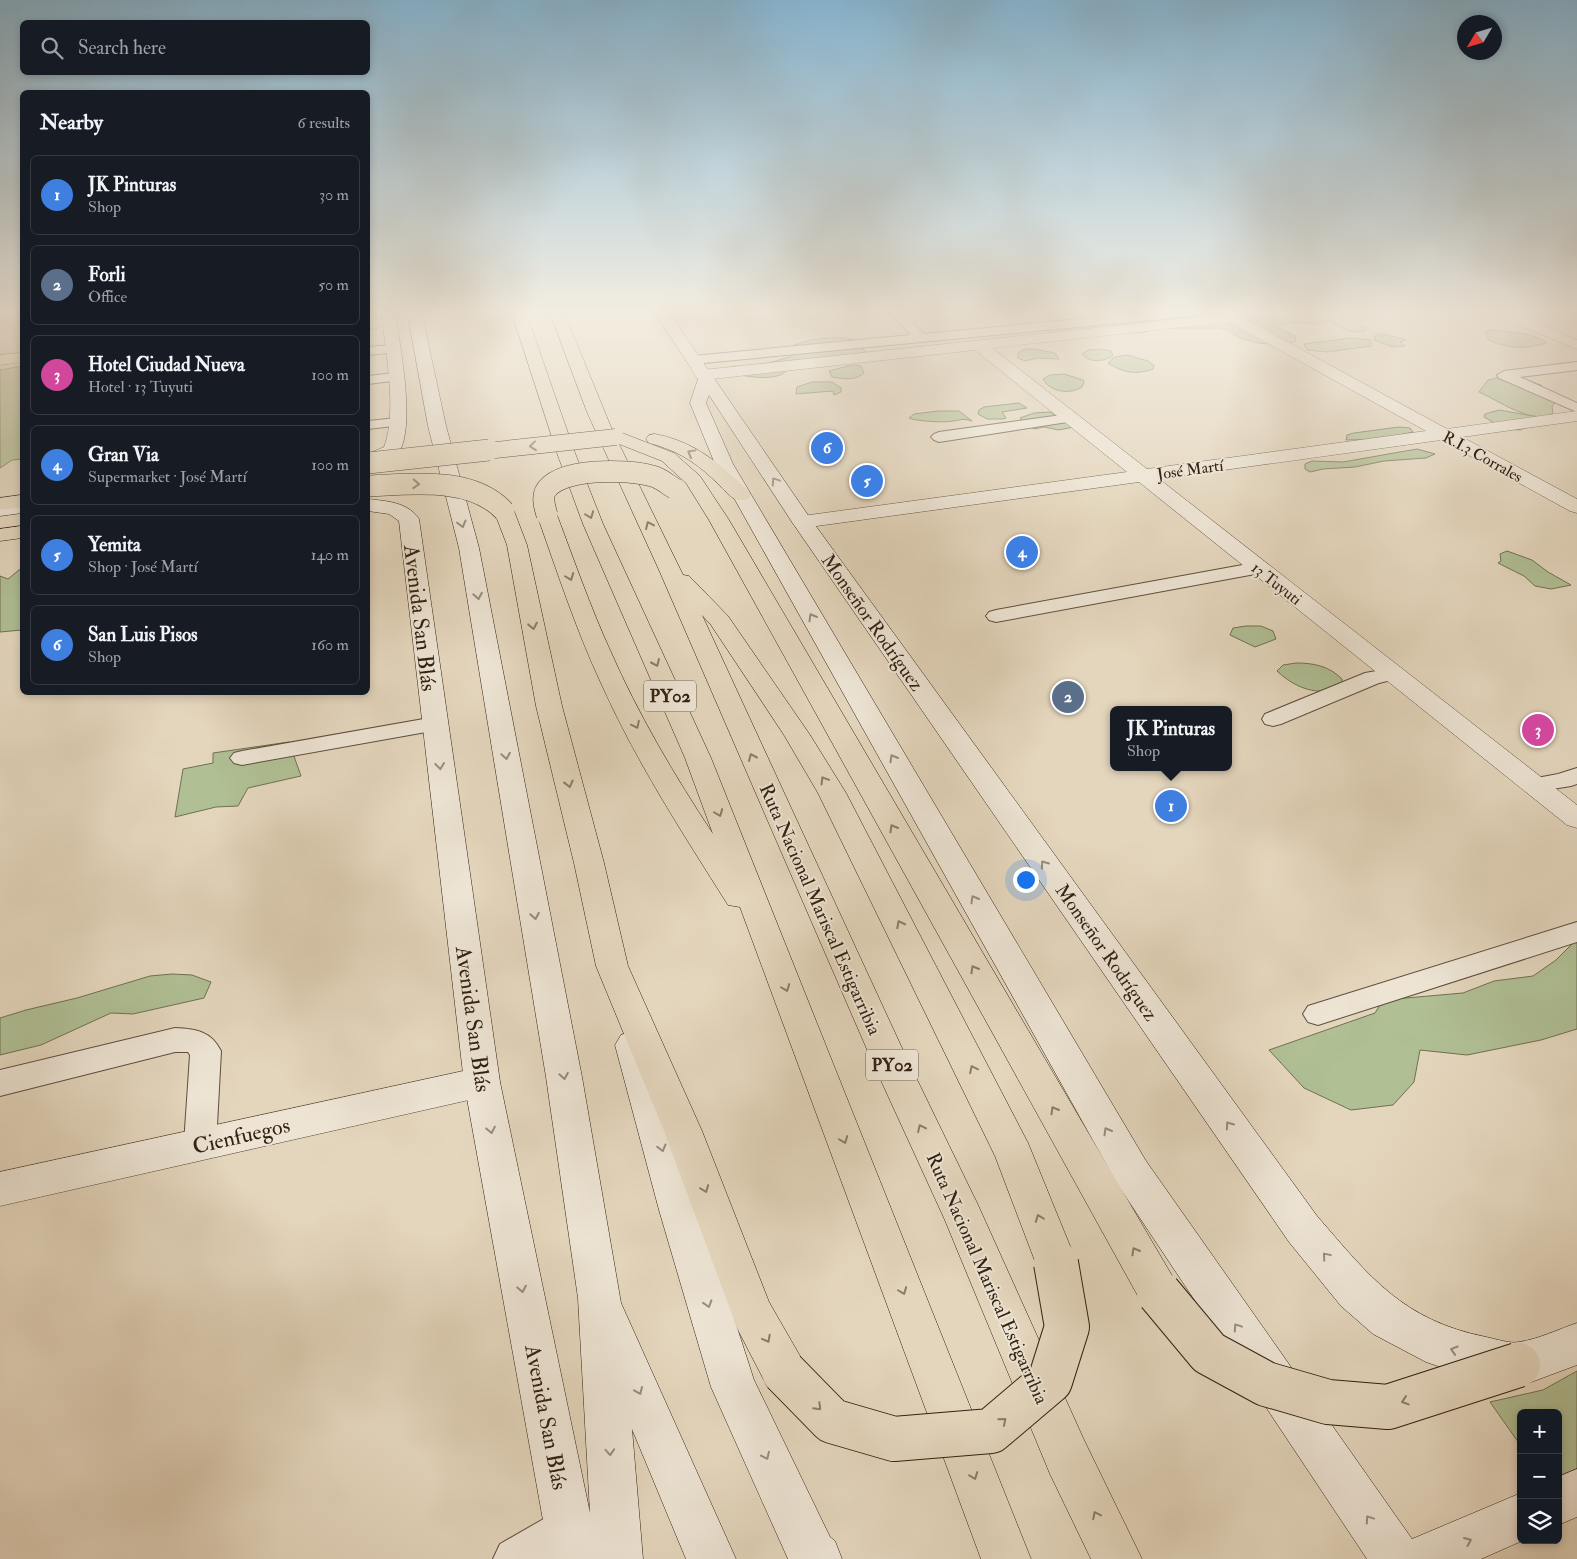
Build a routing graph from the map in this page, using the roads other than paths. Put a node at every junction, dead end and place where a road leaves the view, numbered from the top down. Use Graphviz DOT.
graph roads {
  1 [pos="395,383"];
  2 [pos="421,383"];
  3 [pos="542,383"];
  4 [pos="584,383"];
  5 [pos="699,383"];
  6 [pos="707,383"];
  7 [pos="1025,383"];
  8 [pos="1350,383"];
  9 [pos="1521,383"];
  10 [pos="1577,408"];
  11 [pos="1577,416"];
  12 [pos="1069,418"];
  13 [pos="397,422"];
  14 [pos="370,425"];
  15 [pos="1444,434"];
  16 [pos="616,437"];
  17 [pos="939,437"];
  18 [pos="370,461"];
  19 [pos="370,462"];
  20 [pos="1141,476"];
  21 [pos="370,486"];
  22 [pos="741,495"];
  23 [pos="20,501"];
  24 [pos="0,504"];
  25 [pos="370,505"];
  26 [pos="20,507"];
  27 [pos="1577,507"];
  28 [pos="0,510"];
  29 [pos="802,522"];
  30 [pos="20,526"];
  31 [pos="0,528"];
  32 [pos="20,532"];
  33 [pos="0,534"];
  34 [pos="1259,568"];
  35 [pos="670,570"];
  36 [pos="754,584"];
  37 [pos="996,616"];
  38 [pos="1393,674"];
  39 [pos="1272,719"];
  40 [pos="435,724"];
  41 [pos="242,758"];
  42 [pos="1577,775"];
  43 [pos="1534,785"];
  44 [pos="1577,819"];
  45 [pos="1577,932"];
  46 [pos="768,943"];
  47 [pos="612,966"];
  48 [pos="1318,1014"];
  49 [pos="482,1082"];
  50 [pos="0,1083"];
  51 [pos="200,1144"];
  52 [pos="0,1188"];
  53 [pos="599,1298"];
  54 [pos="1577,1344"];
  55 [pos="1518,1365"];
  56 [pos="1577,1493"];
  57 [pos="1562,1499"];
  58 [pos="1517,1520"];
  59 [pos="572,1544"];
  60 [pos="515,1559"];
  61 [pos="618,1559"];
  62 [pos="711,1559"];
  63 [pos="817,1559"];
  64 [pos="1006,1559"];
  65 [pos="1117,1559"];
  66 [pos="1396,1559"];
  67 [pos="1423,1559"];
  1 -- 13 [label="street"];
  2 -- 53 [label="street, one-way"];
  3 -- 46 [label="highway, PY02, one-way"];
  35 -- 4 [label="highway, Ruta Nacional Mariscal Estigarribia / PY02, one-way"];
  5 -- 22 [label="street"];
  29 -- 6 [label="street, Monseñor Rodríguez, one-way"];
  7 -- 12 [label="street, 13 Tuyuti"];
  8 -- 15 [label="street, R.I.3 Corrales"];
  9 -- 10 [label="lane"];
  11 -- 15 [label="street, José Martí"];
  12 -- 17 [label="lane"];
  12 -- 20 [label="street, 13 Tuyuti"];
  13 -- 14 [label="lane"];
  13 -- 18 [label="street"];
  15 -- 20 [label="street, José Martí"];
  15 -- 27 [label="street, R.I.3 Corrales"];
  16 -- 19 [label="highway, one-way, bridge"];
  22 -- 16 [label="highway, one-way"];
  16 -- 36 [label="highway"];
  20 -- 29 [label="street, José Martí"];
  20 -- 34 [label="street, 13 Tuyuti"];
  21 -- 47 [label="highway, one-way, bridge"];
  66 -- 22 [label="street, one-way"];
  23 -- 24 [label="highway"];
  25 -- 40 [label="street, Avenida San Blás"];
  26 -- 28 [label="street"];
  55 -- 29 [label="street, Monseñor Rodríguez, one-way"];
  30 -- 31 [label="street"];
  32 -- 33 [label="highway"];
  34 -- 37 [label="lane"];
  34 -- 38 [label="street, 13 Tuyuti"];
  47 -- 35 [label="highway, one-way, bridge"];
  65 -- 35 [label="highway, Ruta Nacional Mariscal Estigarribia / PY02, one-way"];
  36 -- 46 [label="highway, one-way, bridge"];
  55 -- 36 [label="highway, one-way, bridge"];
  38 -- 39 [label="lane"];
  38 -- 43 [label="street, 13 Tuyuti"];
  40 -- 41 [label="lane"];
  40 -- 49 [label="street, Avenida San Blás, one-way"];
  42 -- 43 [label="lane"];
  43 -- 44 [label="street, 13 Tuyuti"];
  45 -- 48 [label="lane"];
  46 -- 64 [label="highway, PY02, one-way"];
  47 -- 63 [label="street, one-way"];
  49 -- 51 [label="street, Cienfuegos"];
  49 -- 59 [label="street, Avenida San Blás, one-way"];
  50 -- 51 [label="lane"];
  51 -- 52 [label="street, Cienfuegos"];
  53 -- 61 [label="street, one-way"];
  53 -- 62 [label="street, one-way"];
  54 -- 55 [label="street"];
  56 -- 57 [label="street"];
  67 -- 58 [label="street, one-way"];
  59 -- 60 [label="lane"];
}
